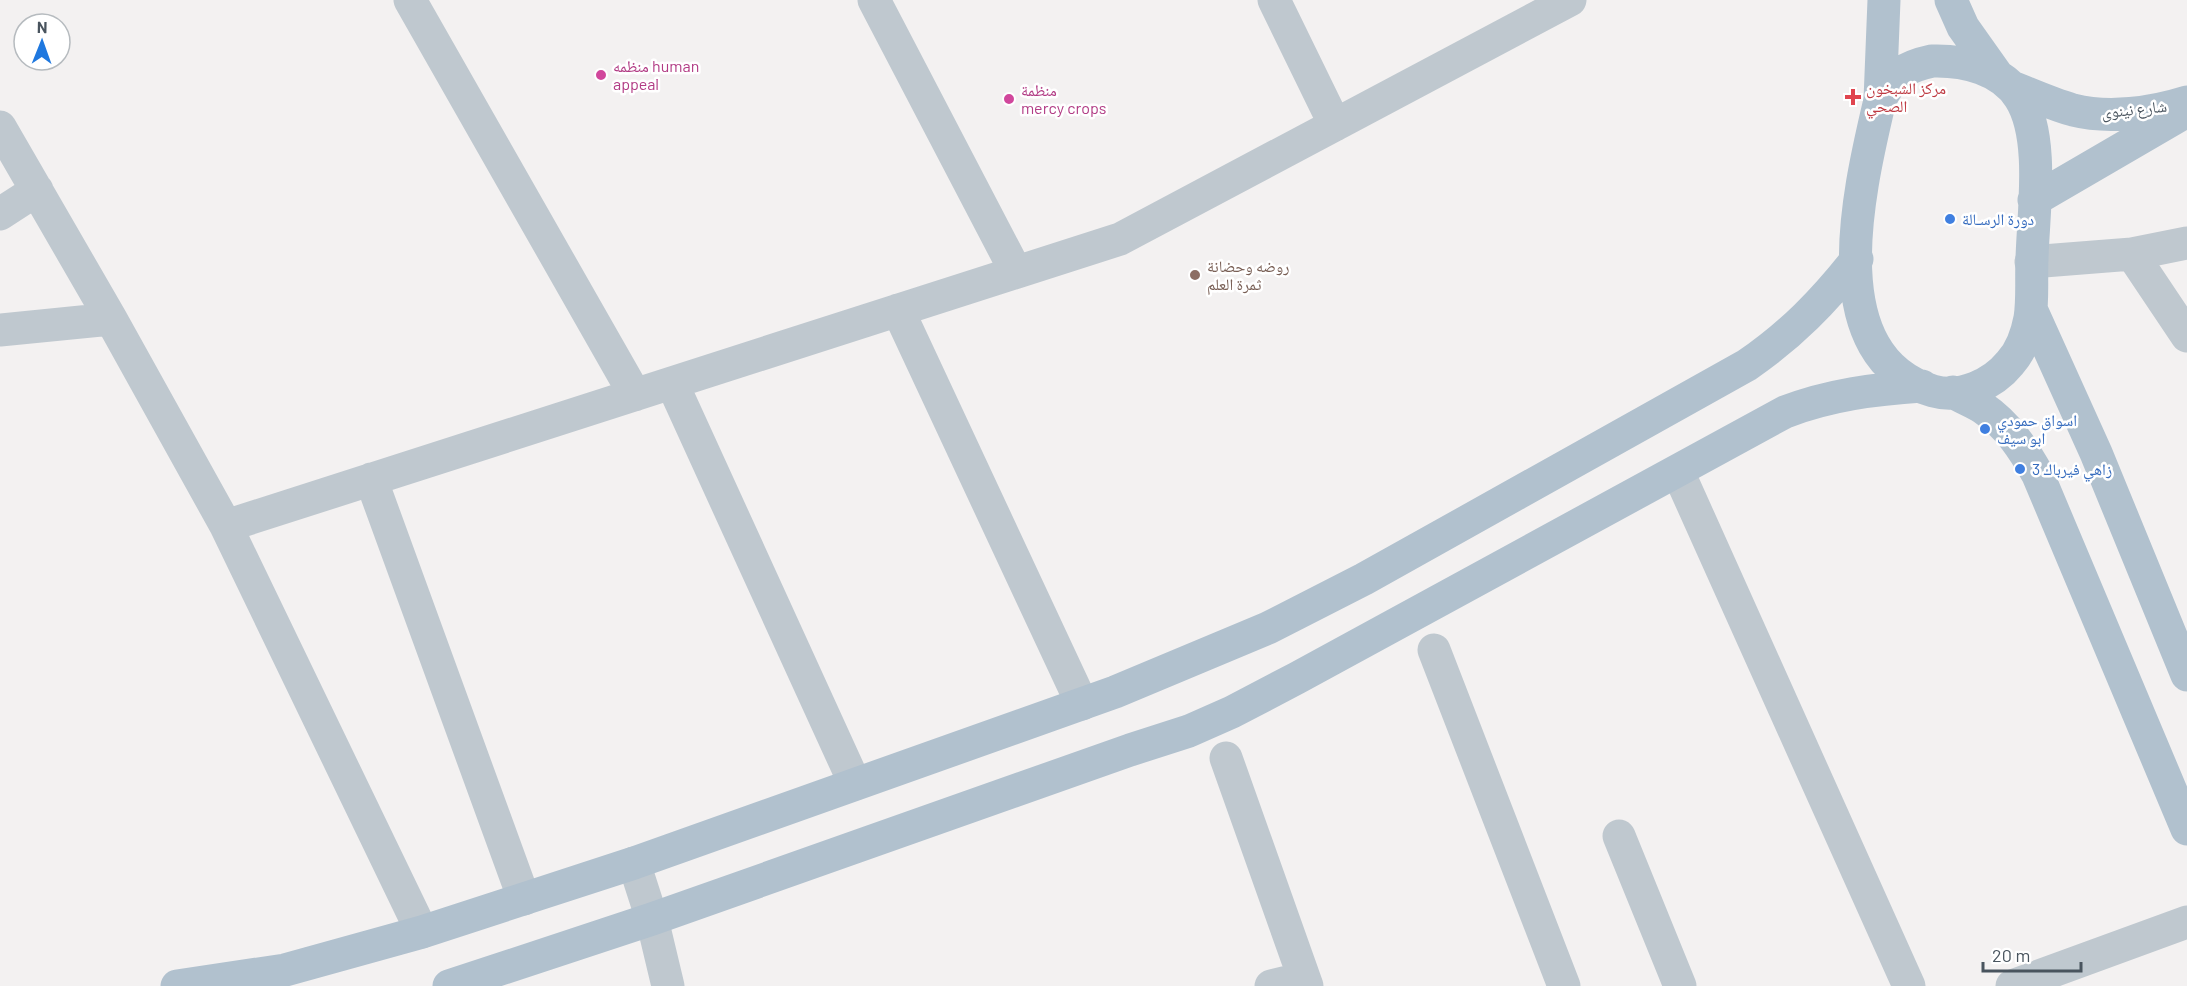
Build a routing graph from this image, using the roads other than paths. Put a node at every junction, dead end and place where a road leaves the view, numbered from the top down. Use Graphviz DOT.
graph roads {
  1 [pos="410,0"];
  2 [pos="874,0"];
  3 [pos="1274,0"];
  4 [pos="1570,0"];
  5 [pos="1884,0"];
  6 [pos="1951,0"];
  7 [pos="2005,81"];
  8 [pos="1880,100"];
  9 [pos="2187,102"];
  10 [pos="2187,111"];
  11 [pos="1335,124"];
  12 [pos="0,127"];
  13 [pos="37,190"];
  14 [pos="2034,200"];
  15 [pos="0,214"];
  16 [pos="2187,243"];
  17 [pos="2132,254"];
  18 [pos="1857,259"];
  19 [pos="2031,262"];
  20 [pos="1016,272"];
  21 [pos="2031,309"];
  22 [pos="898,310"];
  23 [pos="111,320"];
  24 [pos="0,330"];
  25 [pos="2187,336"];
  26 [pos="672,383"];
  27 [pos="1938,389"];
  28 [pos="635,395"];
  29 [pos="370,479"];
  30 [pos="1684,485"];
  31 [pos="225,526"];
  32 [pos="1434,650"];
  33 [pos="2187,675"];
  34 [pos="1082,704"];
  35 [pos="1226,758"];
  36 [pos="855,784"];
  37 [pos="2187,829"];
  38 [pos="1619,836"];
  39 [pos="634,863"];
  40 [pos="524,899"];
  41 [pos="652,919"];
  42 [pos="2187,922"];
  43 [pos="422,932"];
  44 [pos="1305,982"];
  45 [pos="177,986"];
  46 [pos="448,986"];
  47 [pos="668,986"];
  48 [pos="1271,986"];
  49 [pos="1564,986"];
  50 [pos="1680,986"];
  51 [pos="1909,986"];
  52 [pos="2012,986"];
  1 -- 28 [label="street"];
  2 -- 20 [label="street"];
  3 -- 11 [label="street"];
  4 -- 11 [label="street"];
  5 -- 8 [label="main road"];
  6 -- 7 [label="main road"];
  7 -- 8 [label="main road, شارع نينوى"];
  7 -- 9 [label="main road, شارع نينوى"];
  7 -- 14 [label="main road"];
  8 -- 18 [label="main road"];
  10 -- 14 [label="main road, شارع نينوى"];
  11 -- 20 [label="street"];
  12 -- 13 [label="street"];
  13 -- 15 [label="street"];
  13 -- 23 [label="street"];
  14 -- 19 [label="main road"];
  16 -- 17 [label="street"];
  17 -- 19 [label="street"];
  17 -- 25 [label="street"];
  18 -- 27 [label="main road"];
  18 -- 34 [label="main road"];
  19 -- 21 [label="main road"];
  20 -- 22 [label="street"];
  21 -- 27 [label="main road"];
  21 -- 33 [label="main road"];
  22 -- 26 [label="street"];
  22 -- 34 [label="street"];
  23 -- 24 [label="street"];
  23 -- 31 [label="street"];
  26 -- 28 [label="street"];
  26 -- 36 [label="street"];
  27 -- 37 [label="main road"];
  27 -- 41 [label="main road"];
  28 -- 29 [label="street"];
  29 -- 31 [label="street"];
  29 -- 40 [label="street"];
  30 -- 51 [label="street"];
  31 -- 43 [label="street"];
  32 -- 49 [label="street"];
  34 -- 36 [label="main road"];
  35 -- 44 [label="street"];
  36 -- 39 [label="main road"];
  38 -- 50 [label="street"];
  39 -- 40 [label="main road"];
  39 -- 41 [label="street"];
  40 -- 43 [label="main road"];
  41 -- 46 [label="main road"];
  41 -- 47 [label="street"];
  42 -- 52 [label="street"];
  43 -- 45 [label="main road"];
  44 -- 48 [label="street"];
}
